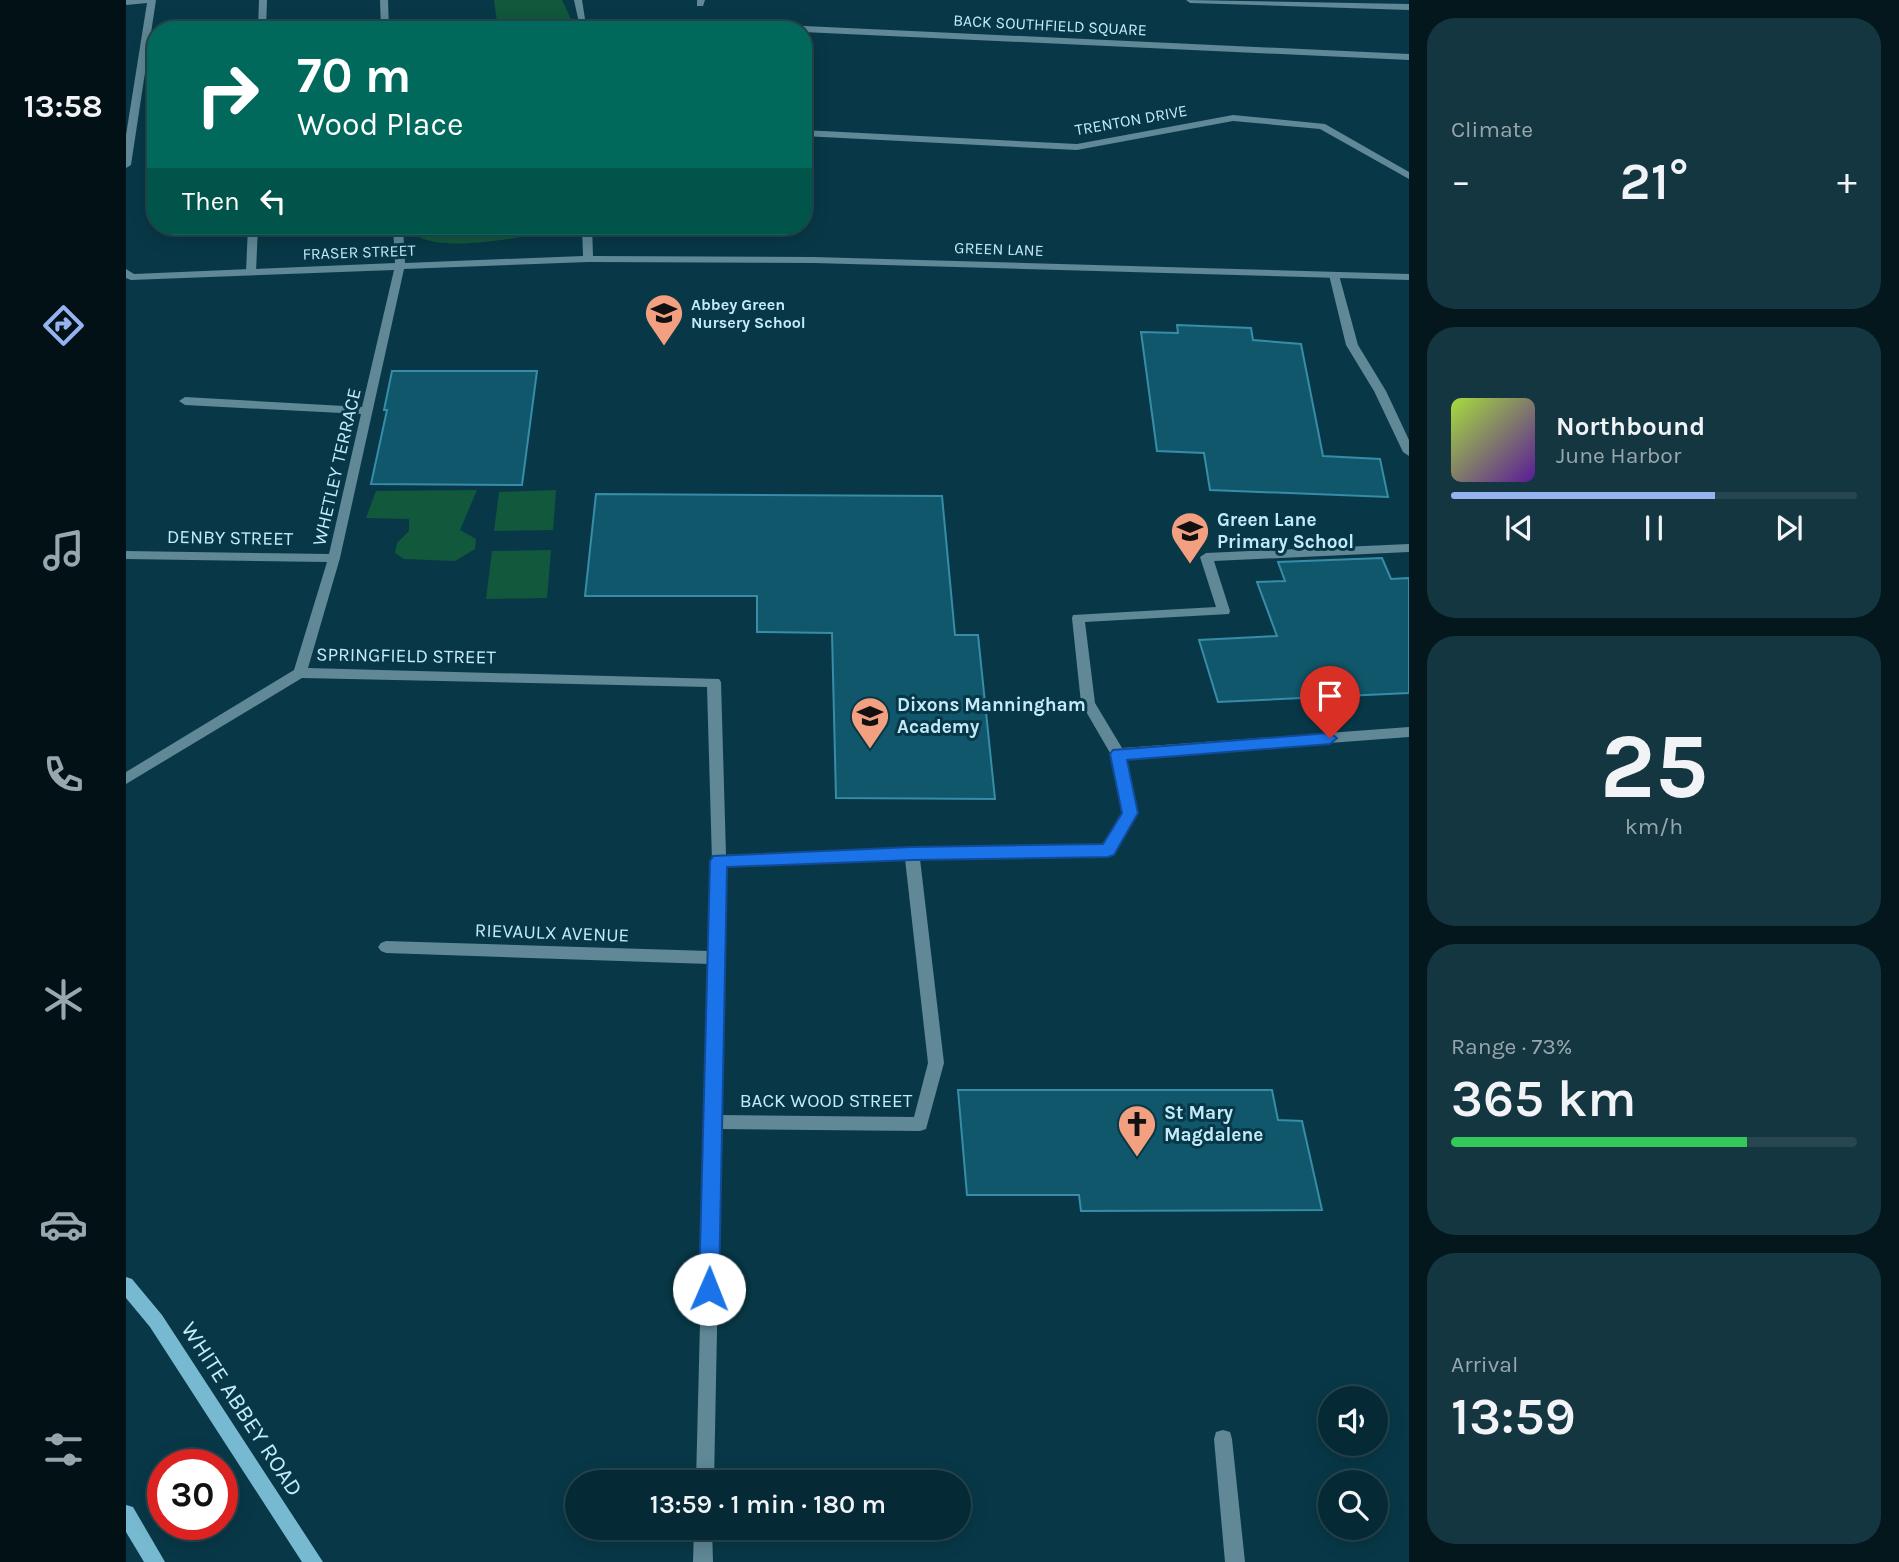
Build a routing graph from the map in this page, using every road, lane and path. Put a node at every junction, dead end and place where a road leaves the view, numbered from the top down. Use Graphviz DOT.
graph roads {
  1 [pos="150,0"];
  2 [pos="263,0"];
  3 [pos="384,0"];
  4 [pos="578,0"];
  5 [pos="1190,0"];
  6 [pos="126,2"];
  7 [pos="1409,7"];
  8 [pos="262,21"];
  9 [pos="385,21"];
  10 [pos="584,21"];
  11 [pos="812,29"];
  12 [pos="1409,57"];
  13 [pos="812,133"];
  14 [pos="126,165"];
  15 [pos="1409,176"];
  16 [pos="253,235"];
  17 [pos="398,235"];
  18 [pos="587,235"];
  19 [pos="588,259"];
  20 [pos="400,267"];
  21 [pos="251,272"];
  22 [pos="128,274"];
  23 [pos="1334,275"];
  24 [pos="1409,277"];
  25 [pos="185,401"];
  26 [pos="368,411"];
  27 [pos="1409,452"];
  28 [pos="1409,548"];
  29 [pos="126,555"];
  30 [pos="334,558"];
  31 [pos="300,673"];
  32 [pos="1409,733"];
  33 [pos="1118,754"];
  34 [pos="126,779"];
  35 [pos="912,853"];
  36 [pos="719,861"];
  37 [pos="386,947"];
  38 [pos="717,958"];
  39 [pos="713,1122"];
  40 [pos="126,1285"];
  41 [pos="1223,1439"];
  42 [pos="705,1470"];
  43 [pos="126,1514"];
  44 [pos="704,1540"];
  45 [pos="155,1562"];
  46 [pos="313,1562"];
  47 [pos="703,1562"];
  48 [pos="1235,1562"];
  1 -- 6 [label="street"];
  1 -- 14 [label="street"];
  2 -- 8 [label="street"];
  3 -- 9 [label="street"];
  4 -- 10 [label="street"];
  5 -- 7 [label="street"];
  11 -- 12 [label="street, BACK SOUTHFIELD SQUARE"];
  13 -- 15 [label="street, TRENTON DRIVE"];
  16 -- 21 [label="street"];
  17 -- 20 [label="street, WHETLEY TERRACE"];
  18 -- 19 [label="street"];
  19 -- 20 [label="street, FRASER STREET"];
  19 -- 23 [label="street, GREEN LANE"];
  20 -- 21 [label="street, FRASER STREET"];
  20 -- 26 [label="street, WHETLEY TERRACE"];
  21 -- 22 [label="street, FRASER STREET"];
  23 -- 24 [label="street, GREEN LANE"];
  23 -- 27 [label="street"];
  25 -- 26 [label="street"];
  26 -- 30 [label="street, WHETLEY TERRACE"];
  28 -- 33 [label="street"];
  29 -- 30 [label="street, DENBY STREET"];
  30 -- 31 [label="street, WHETLEY TERRACE"];
  31 -- 34 [label="street, SPRINGFIELD STREET"];
  31 -- 36 [label="street, SPRINGFIELD STREET"];
  32 -- 33 [label="street"];
  33 -- 35 [label="street"];
  35 -- 36 [label="street"];
  35 -- 39 [label="street, BACK WOOD STREET"];
  36 -- 38 [label="street"];
  37 -- 38 [label="street, RIEVAULX AVENUE"];
  38 -- 39 [label="street"];
  39 -- 42 [label="street"];
  40 -- 46 [label="main road, WHITE ABBEY ROAD"];
  41 -- 48 [label="street"];
  43 -- 45 [label="main road"];
  44 -- 47 [label="street"];
}
